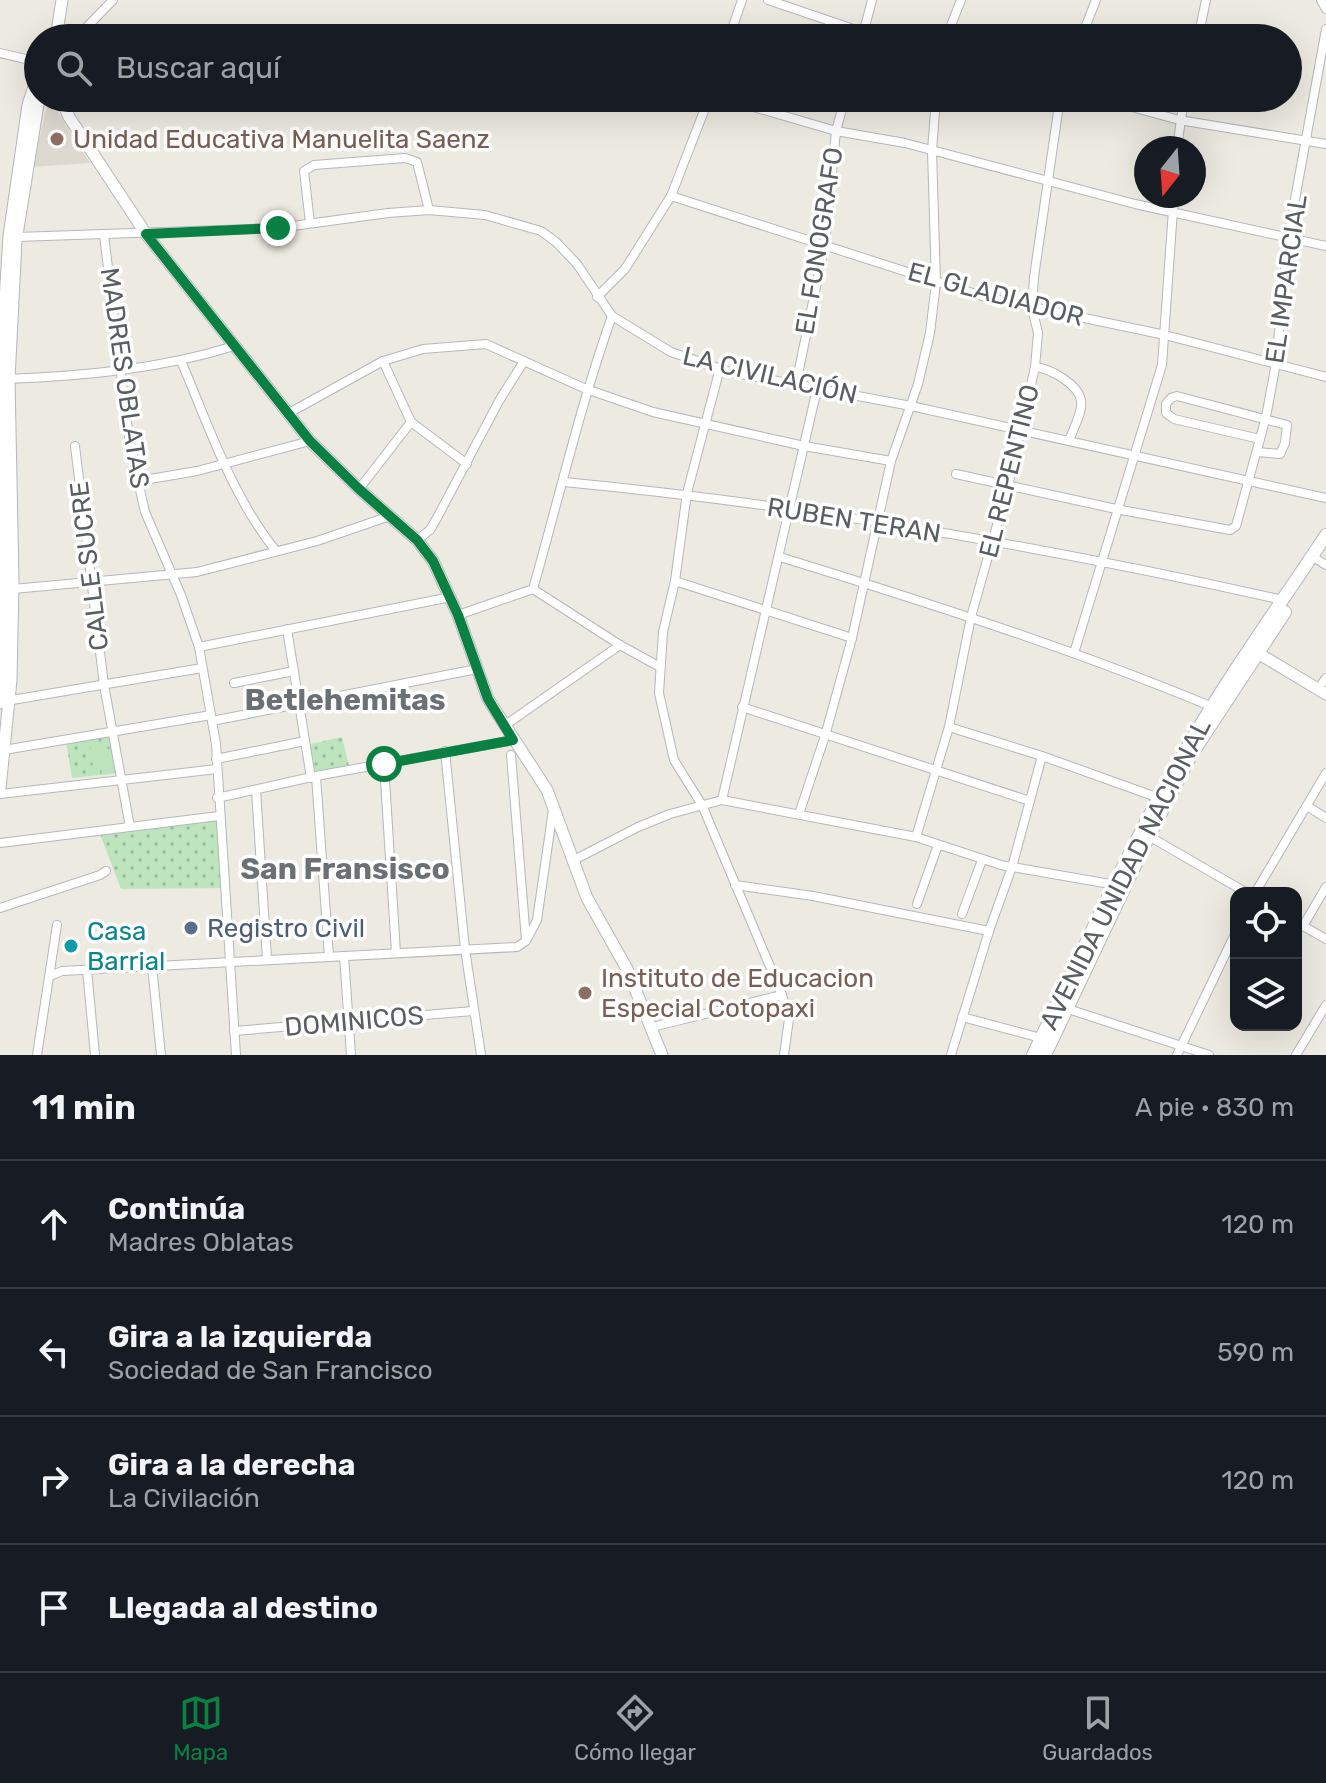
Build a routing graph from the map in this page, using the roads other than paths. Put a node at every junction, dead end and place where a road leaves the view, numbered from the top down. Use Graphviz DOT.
graph roads {
  1 [pos="113,0"];
  2 [pos="742,0"];
  3 [pos="768,0"];
  4 [pos="872,0"];
  5 [pos="961,0"];
  6 [pos="1096,0"];
  7 [pos="1206,0"];
  8 [pos="1321,0"];
  9 [pos="59,1"];
  10 [pos="1326,9"];
  11 [pos="58,24"];
  12 [pos="90,24"];
  13 [pos="734,24"];
  14 [pos="833,24"];
  15 [pos="866,24"];
  16 [pos="952,24"];
  17 [pos="1087,24"];
  18 [pos="1201,24"];
  19 [pos="1326,29"];
  20 [pos="0,53"];
  21 [pos="24,59"];
  22 [pos="27,112"];
  23 [pos="36,112"];
  24 [pos="67,112"];
  25 [pos="704,112"];
  26 [pos="771,112"];
  27 [pos="841,112"];
  28 [pos="935,112"];
  29 [pos="1058,112"];
  30 [pos="1150,112"];
  31 [pos="1181,112"];
  32 [pos="1179,120"];
  33 [pos="836,131"];
  34 [pos="1178,136"];
  35 [pos="1307,142"];
  36 [pos="1326,144"];
  37 [pos="932,151"];
  38 [pos="1047,183"];
  39 [pos="671,196"];
  40 [pos="1173,208"];
  41 [pos="429,210"];
  42 [pos="1173,211"];
  43 [pos="310,223"];
  44 [pos="146,234"];
  45 [pos="104,235"];
  46 [pos="9,236"];
  47 [pos="1288,238"];
  48 [pos="825,243"];
  49 [pos="1326,246"];
  50 [pos="936,283"];
  51 [pos="597,297"];
  52 [pos="1032,308"];
  53 [pos="612,316"];
  54 [pos="1165,335"];
  55 [pos="234,346"];
  56 [pos="181,361"];
  57 [pos="383,361"];
  58 [pos="524,361"];
  59 [pos="1276,363"];
  60 [pos="1035,367"];
  61 [pos="720,368"];
  62 [pos="122,370"];
  63 [pos="1326,377"];
  64 [pos="5,379"];
  65 [pos="796,384"];
  66 [pos="586,389"];
  67 [pos="817,389"];
  68 [pos="911,406"];
  69 [pos="289,413"];
  70 [pos="1266,417"];
  71 [pos="411,422"];
  72 [pos="705,424"];
  73 [pos="1021,431"];
  74 [pos="1260,439"];
  75 [pos="310,441"];
  76 [pos="1069,441"];
  77 [pos="75,446"];
  78 [pos="804,446"];
  79 [pos="1257,452"];
  80 [pos="1133,456"];
  81 [pos="891,461"];
  82 [pos="224,463"];
  83 [pos="467,464"];
  84 [pos="956,474"];
  85 [pos="1248,479"];
  86 [pos="138,481"];
  87 [pos="564,482"];
  88 [pos="1008,486"];
  89 [pos="359,489"];
  90 [pos="687,493"];
  91 [pos="1326,498"];
  92 [pos="790,509"];
  93 [pos="1116,509"];
  94 [pos="390,516"];
  95 [pos="876,521"];
  96 [pos="1326,535"];
  97 [pos="417,540"];
  98 [pos="993,543"];
  99 [pos="276,551"];
  100 [pos="780,557"];
  101 [pos="1321,558"];
  102 [pos="1101,561"];
  103 [pos="173,576"];
  104 [pos="675,581"];
  105 [pos="91,582"];
  106 [pos="863,583"];
  107 [pos="13,589"];
  108 [pos="533,589"];
  109 [pos="451,597"];
  110 [pos="1283,600"];
  111 [pos="6,603"];
  112 [pos="766,611"];
  113 [pos="458,615"];
  114 [pos="971,617"];
  115 [pos="287,629"];
  116 [pos="852,638"];
  117 [pos="620,645"];
  118 [pos="199,647"];
  119 [pos="1254,651"];
  120 [pos="1074,653"];
  121 [pos="660,667"];
  122 [pos="202,668"];
  123 [pos="477,669"];
  124 [pos="294,671"];
  125 [pos="1326,678"];
  126 [pos="1,679"];
  127 [pos="234,683"];
  128 [pos="104,685"];
  129 [pos="1322,691"];
  130 [pos="3,701"];
  131 [pos="299,703"];
  132 [pos="742,707"];
  133 [pos="1216,708"];
  134 [pos="211,718"];
  135 [pos="504,726"];
  136 [pos="949,727"];
  137 [pos="112,731"];
  138 [pos="825,736"];
  139 [pos="513,740"];
  140 [pos="305,741"];
  141 [pos="4,750"];
  142 [pos="445,751"];
  143 [pos="511,755"];
  144 [pos="1042,756"];
  145 [pos="216,764"];
  146 [pos="384,764"];
  147 [pos="935,768"];
  148 [pos="1326,773"];
  149 [pos="314,777"];
  150 [pos="122,780"];
  151 [pos="0,788"];
  152 [pos="256,790"];
  153 [pos="0,794"];
  154 [pos="217,798"];
  155 [pos="1159,798"];
  156 [pos="722,800"];
  157 [pos="1030,801"];
  158 [pos="554,805"];
  159 [pos="702,805"];
  160 [pos="1307,806"];
  161 [pos="799,814"];
  162 [pos="219,816"];
  163 [pos="1326,818"];
  164 [pos="130,827"];
  165 [pos="1146,834"];
  166 [pos="916,837"];
  167 [pos="0,843"];
  168 [pos="938,845"];
  169 [pos="982,860"];
  170 [pos="572,861"];
  171 [pos="1012,867"];
  172 [pos="106,871"];
  173 [pos="735,885"];
  174 [pos="1116,885"];
  175 [pos="1237,887"];
  176 [pos="1259,887"];
  177 [pos="1326,887"];
  178 [pos="917,904"];
  179 [pos="0,908"];
  180 [pos="962,914"];
  181 [pos="1302,921"];
  182 [pos="57,925"];
  183 [pos="1302,925"];
  184 [pos="989,931"];
  185 [pos="1326,939"];
  186 [pos="526,941"];
  187 [pos="1230,944"];
  188 [pos="465,949"];
  189 [pos="396,953"];
  190 [pos="329,956"];
  191 [pos="344,956"];
  192 [pos="267,959"];
  193 [pos="228,961"];
  194 [pos="152,966"];
  195 [pos="87,970"];
  196 [pos="50,976"];
  197 [pos="782,995"];
  198 [pos="1326,1005"];
  199 [pos="1062,1007"];
  200 [pos="473,1011"];
  201 [pos="962,1017"];
  202 [pos="350,1023"];
  203 [pos="652,1027"];
  204 [pos="234,1031"];
  205 [pos="1041,1038"];
  206 [pos="1181,1046"];
  207 [pos="37,1055"];
  208 [pos="95,1055"];
  209 [pos="161,1055"];
  210 [pos="236,1055"];
  211 [pos="351,1055"];
  212 [pos="481,1055"];
  213 [pos="662,1055"];
  214 [pos="784,1055"];
  215 [pos="951,1055"];
  216 [pos="1033,1055"];
  217 [pos="1045,1055"];
  218 [pos="1177,1055"];
  219 [pos="1209,1055"];
  220 [pos="1296,1055"];
  1 -- 12 [label="street"];
  2 -- 13 [label="street"];
  3 -- 14 [label="street"];
  4 -- 15 [label="street"];
  5 -- 16 [label="street"];
  6 -- 17 [label="street"];
  7 -- 18 [label="street"];
  8 -- 10 [label="street"];
  9 -- 11 [label="street"];
  19 -- 35 [label="street, EL IMPARCIAL"];
  20 -- 21 [label="street"];
  22 -- 46 [label="street"];
  23 -- 46 [label="street"];
  24 -- 44 [label="street"];
  25 -- 39 [label="street"];
  26 -- 33 [label="street"];
  27 -- 33 [label="street, EL FONOGRAFO"];
  28 -- 37 [label="street"];
  29 -- 38 [label="street, EL REPENTINO"];
  30 -- 32 [label="street"];
  31 -- 32 [label="street"];
  32 -- 34 [label="street"];
  32 -- 35 [label="street"];
  33 -- 37 [label="street"];
  33 -- 48 [label="street, EL FONOGRAFO"];
  35 -- 36 [label="street"];
  35 -- 47 [label="street, EL IMPARCIAL"];
  37 -- 38 [label="street"];
  37 -- 50 [label="street"];
  38 -- 42 [label="street"];
  38 -- 52 [label="street, EL REPENTINO"];
  39 -- 48 [label="street, EL GLADIADOR"];
  39 -- 51 [label="street"];
  40 -- 42 [label="street"];
  41 -- 43 [label="street, LA CIVILACIÓN"];
  41 -- 43 [label="street"];
  41 -- 51 [label="street, LA CIVILACIÓN"];
  42 -- 47 [label="street"];
  42 -- 54 [label="street"];
  43 -- 44 [label="street, LA CIVILACIÓN"];
  44 -- 45 [label="street, LA CIVILACIÓN"];
  44 -- 55 [label="street"];
  45 -- 46 [label="street, LA CIVILACIÓN"];
  45 -- 62 [label="street, MADRES OBLATAS"];
  46 -- 64 [label="street"];
  47 -- 49 [label="street"];
  47 -- 59 [label="street, EL IMPARCIAL"];
  48 -- 50 [label="street, EL GLADIADOR"];
  48 -- 65 [label="street, EL FONOGRAFO"];
  50 -- 52 [label="street, EL GLADIADOR"];
  50 -- 68 [label="street"];
  51 -- 53 [label="street, LA CIVILACIÓN"];
  52 -- 54 [label="street, EL GLADIADOR"];
  52 -- 60 [label="street, EL REPENTINO"];
  53 -- 61 [label="street, LA CIVILACIÓN"];
  53 -- 66 [label="street"];
  54 -- 59 [label="street, EL GLADIADOR"];
  54 -- 80 [label="street"];
  55 -- 56 [label="street"];
  55 -- 69 [label="street"];
  56 -- 62 [label="street"];
  56 -- 82 [label="street"];
  57 -- 58 [label="street"];
  57 -- 69 [label="street"];
  57 -- 71 [label="street"];
  58 -- 66 [label="street"];
  58 -- 83 [label="street"];
  59 -- 63 [label="street, EL GLADIADOR"];
  59 -- 70 [label="street, EL IMPARCIAL"];
  60 -- 73 [label="street, EL REPENTINO"];
  60 -- 76 [label="street"];
  61 -- 65 [label="street, LA CIVILACIÓN"];
  61 -- 72 [label="street"];
  62 -- 64 [label="street"];
  62 -- 86 [label="street, MADRES OBLATAS"];
  64 -- 107 [label="street"];
  64 -- 111 [label="street"];
  65 -- 67 [label="street, LA CIVILACIÓN"];
  66 -- 72 [label="street"];
  66 -- 87 [label="street"];
  67 -- 68 [label="street, LA CIVILACIÓN"];
  67 -- 78 [label="street"];
  68 -- 73 [label="street, LA CIVILACIÓN"];
  68 -- 81 [label="street"];
  69 -- 75 [label="street"];
  70 -- 74 [label="street, EL IMPARCIAL"];
  70 -- 74 [label="street"];
  70 -- 79 [label="street"];
  71 -- 83 [label="street"];
  71 -- 89 [label="street"];
  72 -- 78 [label="street"];
  72 -- 90 [label="street"];
  73 -- 76 [label="street, LA CIVILACIÓN"];
  73 -- 88 [label="street, EL REPENTINO"];
  74 -- 79 [label="street, EL IMPARCIAL"];
  75 -- 82 [label="street"];
  75 -- 89 [label="street"];
  76 -- 80 [label="street, LA CIVILACIÓN"];
  77 -- 105 [label="street, CALLE SUCRE"];
  78 -- 81 [label="street"];
  78 -- 92 [label="street"];
  79 -- 85 [label="street, EL IMPARCIAL"];
  80 -- 85 [label="street, LA CIVILACIÓN"];
  80 -- 93 [label="street"];
  81 -- 95 [label="street"];
  82 -- 86 [label="street"];
  82 -- 99 [label="street"];
  83 -- 97 [label="street"];
  84 -- 88 [label="street"];
  85 -- 91 [label="street, LA CIVILACIÓN"];
  85 -- 93 [label="street, EL IMPARCIAL"];
  86 -- 103 [label="street, MADRES OBLATAS"];
  87 -- 90 [label="street, RUBEN TERAN"];
  87 -- 108 [label="street"];
  88 -- 93 [label="street"];
  88 -- 98 [label="street, EL REPENTINO"];
  89 -- 94 [label="street"];
  90 -- 92 [label="street, RUBEN TERAN"];
  90 -- 104 [label="street"];
  92 -- 95 [label="street, RUBEN TERAN"];
  92 -- 100 [label="street"];
  93 -- 102 [label="street"];
  94 -- 97 [label="street"];
  94 -- 99 [label="street"];
  95 -- 98 [label="street, RUBEN TERAN"];
  95 -- 106 [label="street"];
  96 -- 101 [label="main road, AVENIDA UNIDAD NACIONAL"];
  97 -- 109 [label="street"];
  98 -- 102 [label="street, RUBEN TERAN"];
  98 -- 114 [label="street, EL REPENTINO"];
  99 -- 103 [label="street"];
  100 -- 106 [label="street"];
  100 -- 112 [label="street"];
  101 -- 110 [label="main road, AVENIDA UNIDAD NACIONAL"];
  101 -- 119 [label="main road, AVENIDA UNIDAD NACIONAL"];
  102 -- 110 [label="street, RUBEN TERAN"];
  102 -- 120 [label="street"];
  103 -- 105 [label="street"];
  103 -- 118 [label="street, MADRES OBLATAS"];
  104 -- 112 [label="street"];
  104 -- 121 [label="street"];
  105 -- 107 [label="street"];
  105 -- 128 [label="street, CALLE SUCRE"];
  106 -- 114 [label="street"];
  106 -- 116 [label="street"];
  107 -- 111 [label="street"];
  108 -- 113 [label="street"];
  108 -- 117 [label="street"];
  109 -- 113 [label="street"];
  109 -- 115 [label="street"];
  110 -- 119 [label="main road, AVENIDA UNIDAD NACIONAL"];
  111 -- 126 [label="street"];
  111 -- 130 [label="street"];
  112 -- 116 [label="street"];
  112 -- 132 [label="street"];
  113 -- 123 [label="street"];
  114 -- 120 [label="street"];
  114 -- 136 [label="street, EL REPENTINO"];
  115 -- 118 [label="street"];
  115 -- 124 [label="street"];
  116 -- 138 [label="street"];
  117 -- 121 [label="street"];
  117 -- 135 [label="street"];
  118 -- 122 [label="street, MADRES OBLATAS"];
  119 -- 129 [label="street"];
  119 -- 133 [label="main road, AVENIDA UNIDAD NACIONAL"];
  120 -- 133 [label="street"];
  121 -- 159 [label="street"];
  122 -- 128 [label="street"];
  122 -- 134 [label="street, MADRES OBLATAS"];
  123 -- 131 [label="street"];
  123 -- 135 [label="street"];
  124 -- 127 [label="street"];
  124 -- 131 [label="street"];
  125 -- 129 [label="street"];
  126 -- 130 [label="street"];
  128 -- 130 [label="street"];
  128 -- 137 [label="street, CALLE SUCRE"];
  130 -- 141 [label="street"];
  131 -- 134 [label="street"];
  131 -- 140 [label="street"];
  132 -- 138 [label="street"];
  132 -- 156 [label="street"];
  133 -- 155 [label="main road, AVENIDA UNIDAD NACIONAL"];
  133 -- 165 [label="main road, AVENIDA UNIDAD NACIONAL"];
  134 -- 137 [label="street"];
  134 -- 145 [label="street, MADRES OBLATAS"];
  135 -- 139 [label="street"];
  136 -- 144 [label="street"];
  136 -- 147 [label="street, EL REPENTINO"];
  137 -- 141 [label="street"];
  137 -- 150 [label="street, CALLE SUCRE"];
  138 -- 147 [label="street"];
  138 -- 161 [label="street"];
  139 -- 142 [label="street"];
  139 -- 158 [label="street"];
  140 -- 145 [label="street"];
  140 -- 149 [label="street"];
  141 -- 151 [label="street"];
  142 -- 146 [label="street"];
  142 -- 188 [label="street"];
  143 -- 186 [label="street"];
  144 -- 155 [label="street"];
  144 -- 157 [label="street"];
  145 -- 150 [label="street"];
  145 -- 154 [label="street, MADRES OBLATAS"];
  146 -- 149 [label="street"];
  146 -- 189 [label="street"];
  147 -- 157 [label="street"];
  147 -- 166 [label="street, EL REPENTINO"];
  148 -- 160 [label="street"];
  149 -- 152 [label="street"];
  149 -- 190 [label="street"];
  150 -- 153 [label="street"];
  150 -- 164 [label="street, CALLE SUCRE"];
  152 -- 154 [label="street"];
  152 -- 192 [label="street"];
  154 -- 162 [label="street, MADRES OBLATAS"];
  155 -- 165 [label="main road, AVENIDA UNIDAD NACIONAL"];
  156 -- 159 [label="street"];
  156 -- 161 [label="street"];
  157 -- 171 [label="street"];
  158 -- 170 [label="street"];
  158 -- 186 [label="street"];
  159 -- 170 [label="street"];
  159 -- 173 [label="street"];
  160 -- 163 [label="street"];
  160 -- 176 [label="street"];
  161 -- 166 [label="street"];
  162 -- 164 [label="street"];
  162 -- 193 [label="street, MADRES OBLATAS"];
  164 -- 167 [label="street"];
  165 -- 174 [label="main road, AVENIDA UNIDAD NACIONAL"];
  165 -- 175 [label="street"];
  165 -- 199 [label="main road, AVENIDA UNIDAD NACIONAL"];
  166 -- 168 [label="street"];
  168 -- 169 [label="street"];
  168 -- 178 [label="street"];
  169 -- 171 [label="street"];
  169 -- 180 [label="street"];
  170 -- 203 [label="street"];
  171 -- 174 [label="street"];
  171 -- 184 [label="street"];
  172 -- 179 [label="street"];
  173 -- 184 [label="street"];
  173 -- 197 [label="street"];
  174 -- 199 [label="main road, AVENIDA UNIDAD NACIONAL"];
  177 -- 181 [label="street"];
  182 -- 196 [label="street"];
  183 -- 185 [label="street"];
  184 -- 201 [label="street"];
  186 -- 188 [label="street"];
  187 -- 206 [label="street"];
  188 -- 189 [label="street"];
  188 -- 200 [label="street"];
  189 -- 191 [label="street"];
  190 -- 191 [label="street"];
  190 -- 192 [label="street"];
  191 -- 202 [label="street"];
  192 -- 193 [label="street"];
  193 -- 194 [label="street"];
  193 -- 204 [label="street, MADRES OBLATAS"];
  194 -- 195 [label="street"];
  194 -- 209 [label="street"];
  195 -- 196 [label="street"];
  195 -- 208 [label="street"];
  196 -- 207 [label="street"];
  197 -- 203 [label="street"];
  197 -- 214 [label="street"];
  198 -- 220 [label="street"];
  199 -- 205 [label="main road, AVENIDA UNIDAD NACIONAL"];
  199 -- 206 [label="street"];
  199 -- 217 [label="main road, AVENIDA UNIDAD NACIONAL"];
  200 -- 202 [label="street, DOMINICOS"];
  200 -- 212 [label="street"];
  201 -- 205 [label="street"];
  201 -- 215 [label="street"];
  202 -- 204 [label="street, DOMINICOS"];
  202 -- 211 [label="street"];
  203 -- 213 [label="street"];
  204 -- 210 [label="street, MADRES OBLATAS"];
  205 -- 216 [label="main road, AVENIDA UNIDAD NACIONAL"];
  206 -- 218 [label="street"];
  206 -- 219 [label="street"];
}
